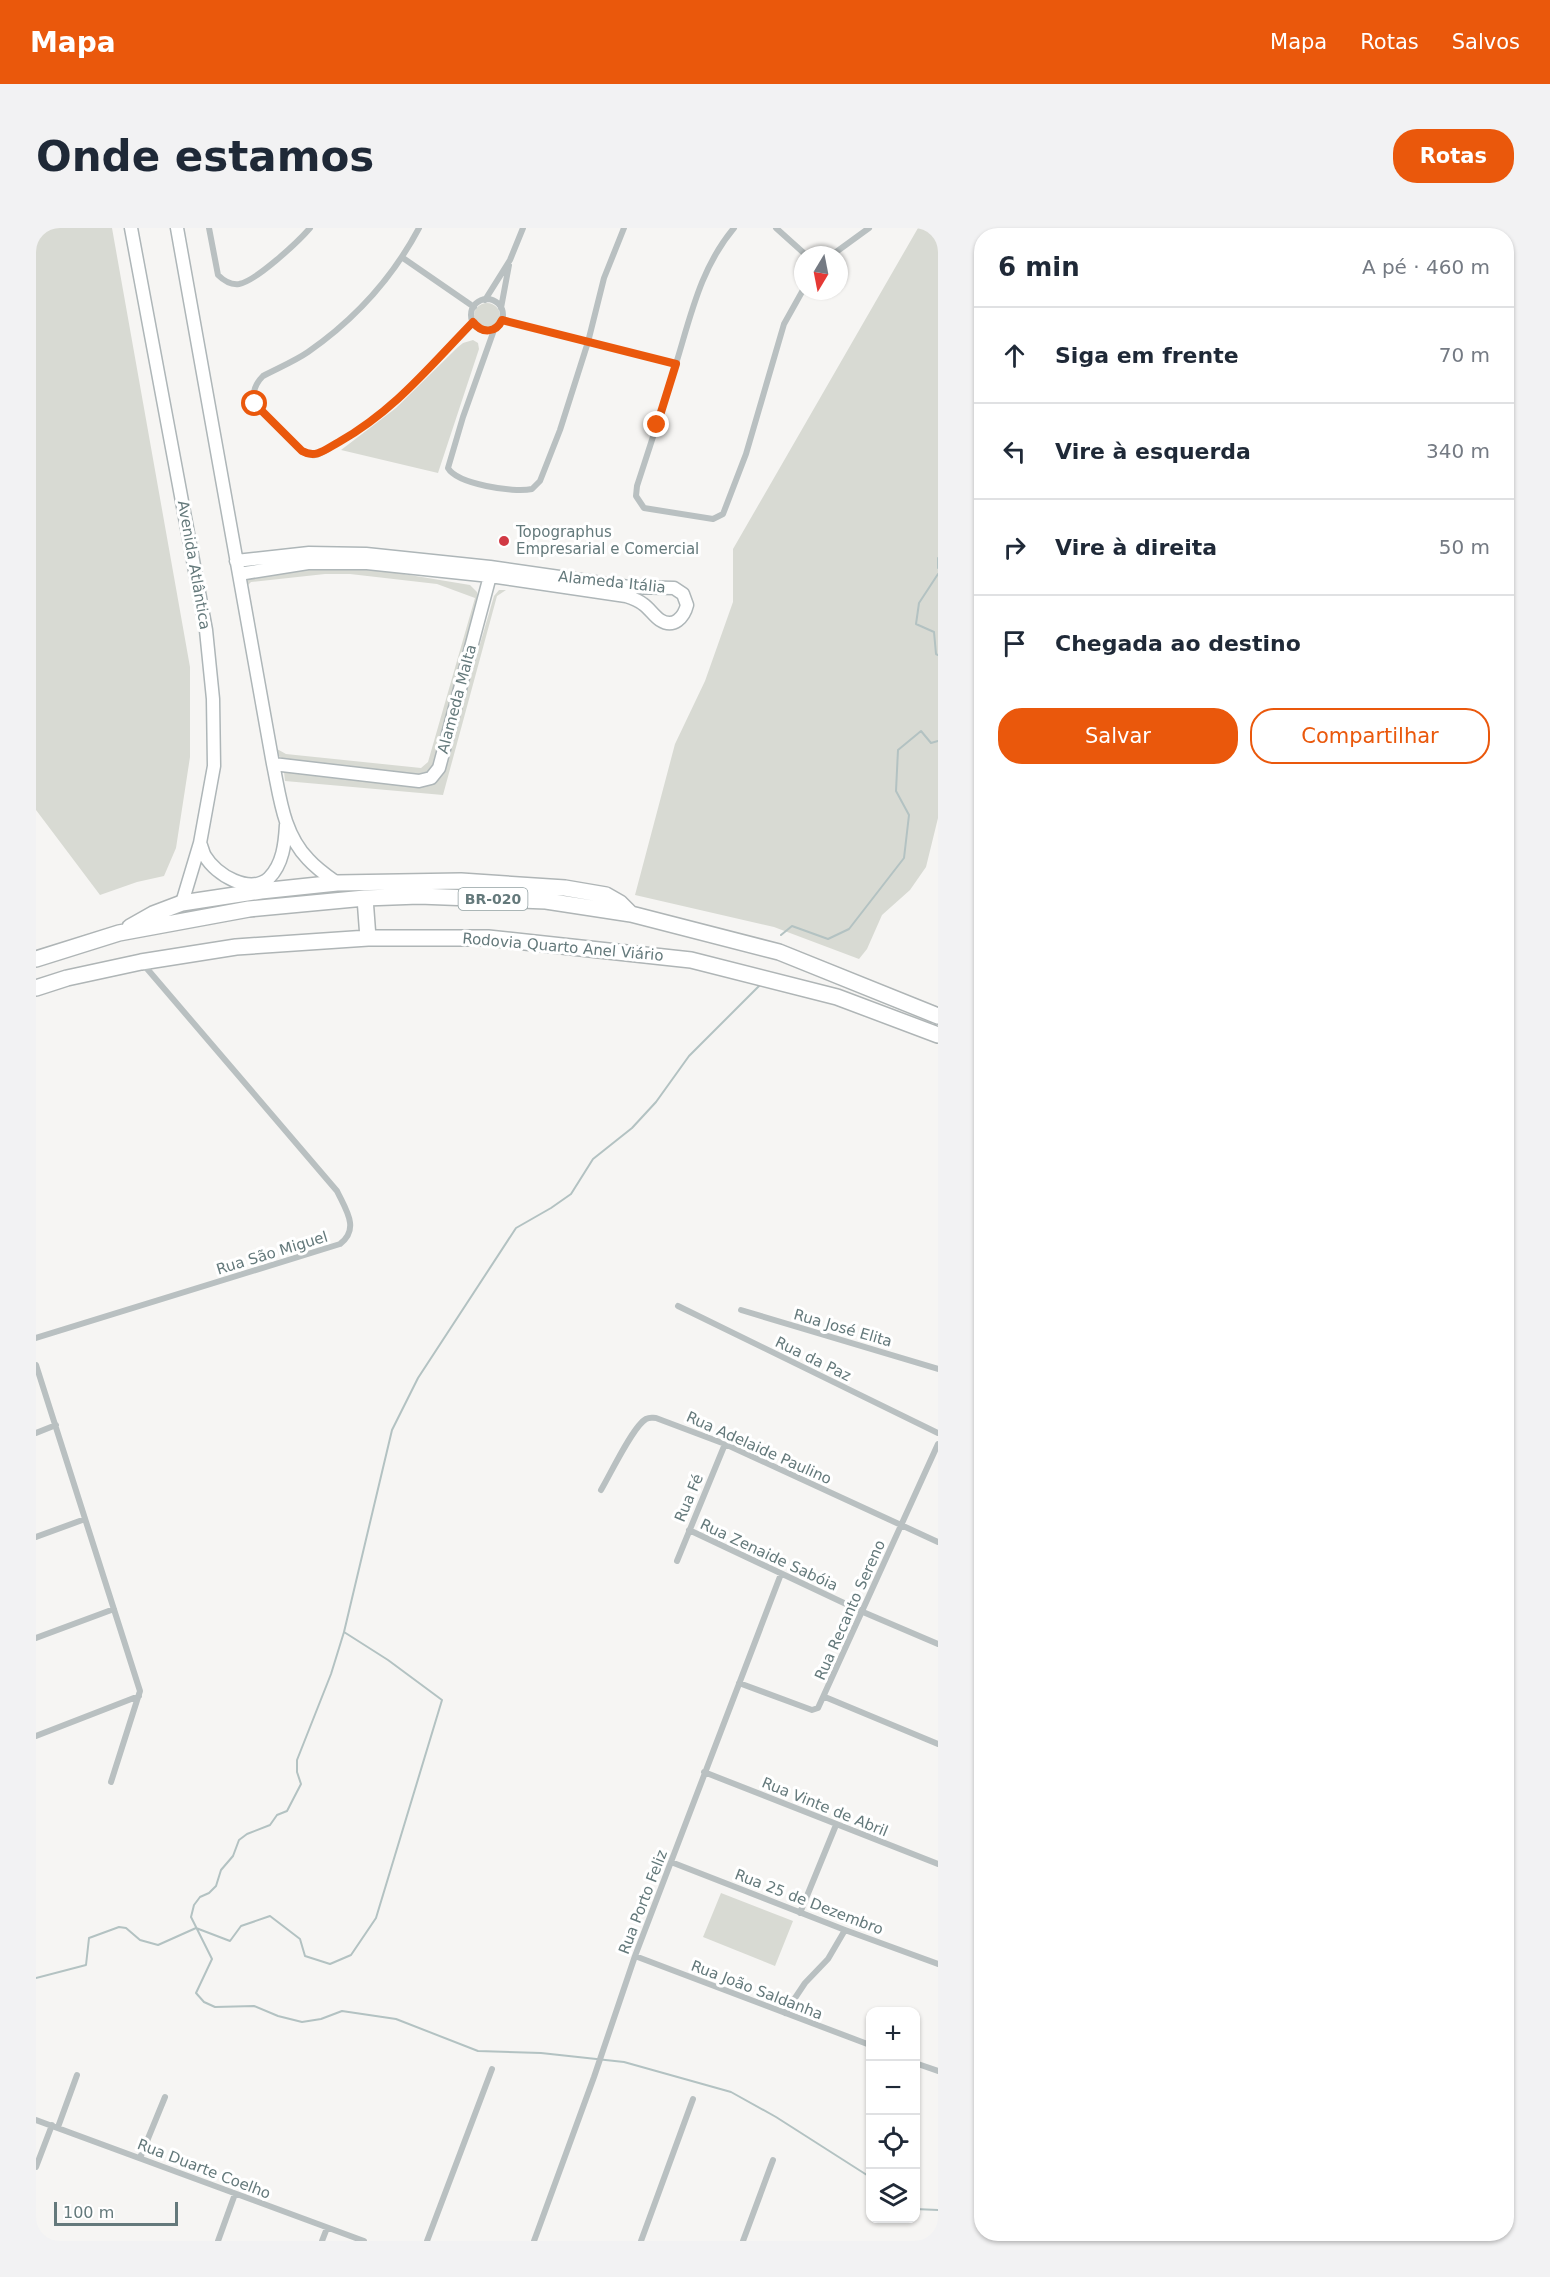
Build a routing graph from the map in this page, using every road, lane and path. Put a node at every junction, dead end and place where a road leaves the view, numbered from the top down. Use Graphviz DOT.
graph roads {
  1 [pos="131,228"];
  2 [pos="177,228"];
  3 [pos="209,228"];
  4 [pos="310,228"];
  5 [pos="419,228"];
  6 [pos="523,228"];
  7 [pos="624,228"];
  8 [pos="734,228"];
  9 [pos="776,228"];
  10 [pos="869,228"];
  11 [pos="796,246"];
  12 [pos="844,246"];
  13 [pos="403,258"];
  14 [pos="510,260"];
  15 [pos="485,300"];
  16 [pos="797,300"];
  17 [pos="474,307"];
  18 [pos="501,308"];
  19 [pos="502,320"];
  20 [pos="473,322"];
  21 [pos="494,330"];
  22 [pos="588,342"];
  23 [pos="676,364"];
  24 [pos="238,568"];
  25 [pos="490,568"];
  26 [pos="651,588"];
  27 [pos="645,605"];
  28 [pos="273,764"];
  29 [pos="286,824"];
  30 [pos="200,843"];
  31 [pos="337,883"];
  32 [pos="365,898"];
  33 [pos="182,903"];
  34 [pos="631,914"];
  35 [pos="119,933"];
  36 [pos="368,938"];
  37 [pos="36,959"];
  38 [pos="141,962"];
  39 [pos="36,987"];
  40 [pos="938,1016"];
  41 [pos="938,1035"];
  42 [pos="678,1306"];
  43 [pos="741,1310"];
  44 [pos="36,1338"];
  45 [pos="36,1365"];
  46 [pos="938,1369"];
  47 [pos="56,1425"];
  48 [pos="36,1433"];
  49 [pos="938,1433"];
  50 [pos="725,1444"];
  51 [pos="938,1444"];
  52 [pos="602,1490"];
  53 [pos="85,1519"];
  54 [pos="902,1524"];
  55 [pos="689,1530"];
  56 [pos="36,1537"];
  57 [pos="938,1542"];
  58 [pos="677,1561"];
  59 [pos="781,1574"];
  60 [pos="114,1609"];
  61 [pos="863,1612"];
  62 [pos="36,1638"];
  63 [pos="938,1644"];
  64 [pos="739,1683"];
  65 [pos="139,1696"];
  66 [pos="825,1697"];
  67 [pos="36,1736"];
  68 [pos="938,1744"];
  69 [pos="704,1772"];
  70 [pos="111,1782"];
  71 [pos="836,1825"];
  72 [pos="671,1862"];
  73 [pos="938,1864"];
  74 [pos="800,1912"];
  75 [pos="844,1930"];
  76 [pos="635,1956"];
  77 [pos="938,1964"];
  78 [pos="785,2013"];
  79 [pos="866,2044"];
  80 [pos="920,2065"];
  81 [pos="492,2069"];
  82 [pos="938,2071"];
  83 [pos="77,2075"];
  84 [pos="165,2097"];
  85 [pos="693,2098"];
  86 [pos="36,2120"];
  87 [pos="55,2126"];
  88 [pos="140,2158"];
  89 [pos="773,2160"];
  90 [pos="36,2167"];
  91 [pos="235,2194"];
  92 [pos="327,2228"];
  93 [pos="218,2241"];
  94 [pos="322,2241"];
  95 [pos="364,2241"];
  96 [pos="427,2241"];
  97 [pos="534,2241"];
  98 [pos="641,2241"];
  99 [pos="743,2241"];
  1 -- 30 [label="street, Avenida Atlântica"];
  2 -- 24 [label="street"];
  3 -- 4 [label="street"];
  5 -- 13 [label="street"];
  6 -- 14 [label="street"];
  7 -- 22 [label="street"];
  8 -- 23 [label="street"];
  9 -- 11 [label="street"];
  10 -- 12 [label="street"];
  13 -- 17 [label="street"];
  13 -- 20 [label="street"];
  14 -- 15 [label="street"];
  14 -- 18 [label="street"];
  15 -- 17 [label="street"];
  15 -- 18 [label="street"];
  16 -- 23 [label="street"];
  17 -- 20 [label="street"];
  18 -- 19 [label="street"];
  19 -- 21 [label="street"];
  19 -- 22 [label="street"];
  20 -- 21 [label="street"];
  21 -- 22 [label="street"];
  22 -- 23 [label="street"];
  24 -- 25 [label="street, Alameda Itália"];
  24 -- 28 [label="street"];
  25 -- 26 [label="street, Alameda Itália"];
  25 -- 27 [label="street, Alameda Itália"];
  25 -- 28 [label="street, Alameda Malta"];
  26 -- 27 [label="street"];
  26 -- 27 [label="street, Alameda Itália"];
  28 -- 29 [label="street"];
  29 -- 30 [label="street"];
  29 -- 31 [label="street"];
  30 -- 33 [label="street, Avenida Atlântica"];
  31 -- 33 [label="highway"];
  31 -- 34 [label="highway"];
  32 -- 34 [label="highway, BR-020"];
  32 -- 35 [label="highway, BR-020"];
  32 -- 36 [label="highway"];
  33 -- 35 [label="highway"];
  34 -- 40 [label="highway, BR-020"];
  35 -- 37 [label="highway, BR-020"];
  36 -- 38 [label="highway, Rodovia Quarto Anel Viário"];
  36 -- 41 [label="highway, Rodovia Quarto Anel Viário"];
  38 -- 39 [label="highway, Rodovia Quarto Anel Viário"];
  38 -- 44 [label="street, Rua São Miguel"];
  42 -- 49 [label="street, Rua da Paz"];
  43 -- 46 [label="street, Rua José Elita"];
  45 -- 47 [label="street"];
  47 -- 48 [label="street"];
  47 -- 53 [label="street"];
  50 -- 52 [label="street, Rua Adelaide Paulino"];
  50 -- 54 [label="street, Rua Adelaide Paulino"];
  50 -- 55 [label="street, Rua Fé"];
  51 -- 54 [label="street, Rua Recanto Sereno"];
  53 -- 56 [label="street"];
  53 -- 60 [label="street"];
  54 -- 57 [label="street, Rua Adelaide Paulino"];
  54 -- 61 [label="street, Rua Recanto Sereno"];
  55 -- 58 [label="street, Rua Fé"];
  55 -- 59 [label="street, Rua Zenaide Sabóia"];
  59 -- 61 [label="street, Rua Zenaide Sabóia"];
  59 -- 64 [label="street, Rua Porto Feliz"];
  60 -- 62 [label="street"];
  60 -- 65 [label="street"];
  61 -- 63 [label="street, Rua Zenaide Sabóia"];
  61 -- 66 [label="street, Rua Recanto Sereno"];
  64 -- 66 [label="street, Rua Recanto Sereno"];
  64 -- 69 [label="street, Rua Porto Feliz"];
  65 -- 67 [label="street"];
  65 -- 70 [label="street"];
  66 -- 68 [label="street"];
  69 -- 71 [label="street, Rua Vinte de Abril"];
  69 -- 72 [label="street, Rua Porto Feliz"];
  71 -- 73 [label="street, Rua Vinte de Abril"];
  71 -- 74 [label="street"];
  72 -- 74 [label="street, Rua 25 de Dezembro"];
  72 -- 76 [label="street, Rua Porto Feliz"];
  74 -- 75 [label="street, Rua 25 de Dezembro"];
  75 -- 77 [label="street, Rua 25 de Dezembro"];
  75 -- 78 [label="street"];
  76 -- 78 [label="street, Rua João Saldanha"];
  76 -- 97 [label="street, Rua Porto Feliz"];
  78 -- 79 [label="street, Rua João Saldanha"];
  80 -- 82 [label="street"];
  81 -- 96 [label="street"];
  83 -- 87 [label="street"];
  84 -- 88 [label="street"];
  85 -- 98 [label="street"];
  86 -- 87 [label="street, Rua Duarte Coelho"];
  87 -- 88 [label="street, Rua Duarte Coelho"];
  87 -- 90 [label="street"];
  88 -- 91 [label="street, Rua Duarte Coelho"];
  89 -- 99 [label="street"];
  91 -- 92 [label="street, Rua Duarte Coelho"];
  91 -- 93 [label="street"];
  92 -- 94 [label="street"];
  92 -- 95 [label="street, Rua Duarte Coelho"];
}
